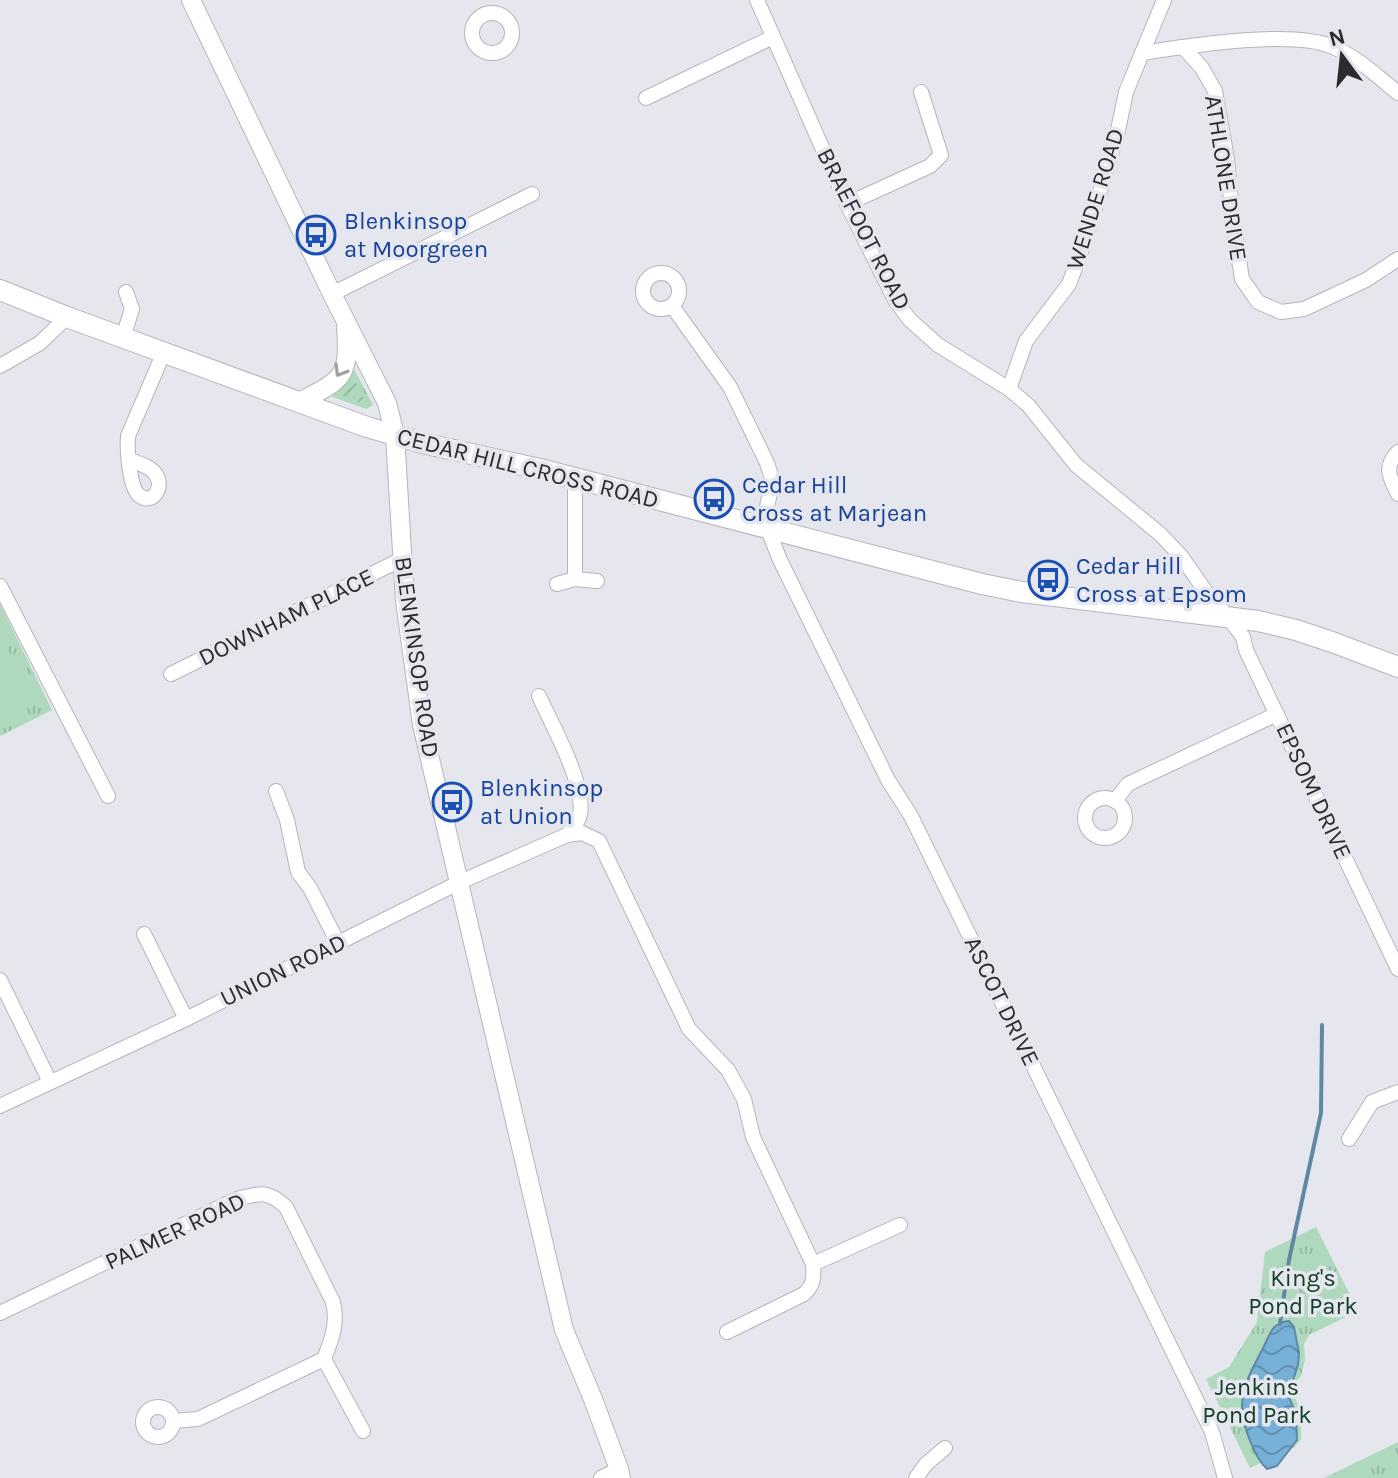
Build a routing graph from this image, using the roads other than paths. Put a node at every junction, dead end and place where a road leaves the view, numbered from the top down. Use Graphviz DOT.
graph roads {
  1 [pos="191,0"];
  2 [pos="757,0"];
  3 [pos="1164,0"];
  4 [pos="773,37"];
  5 [pos="1183,47"];
  6 [pos="1142,53"];
  7 [pos="921,92"];
  8 [pos="1398,93"];
  9 [pos="646,98"];
  10 [pos="532,194"];
  11 [pos="847,204"];
  12 [pos="1398,259"];
  13 [pos="0,290"];
  14 [pos="126,292"];
  15 [pos="332,294"];
  16 [pos="672,306"];
  17 [pos="67,317"];
  18 [pos="346,321"];
  19 [pos="123,337"];
  20 [pos="164,352"];
  21 [pos="0,366"];
  22 [pos="1009,389"];
  23 [pos="299,402"];
  24 [pos="395,435"];
  25 [pos="1398,452"];
  26 [pos="130,460"];
  27 [pos="575,478"];
  28 [pos="1398,494"];
  29 [pos="768,530"];
  30 [pos="402,559"];
  31 [pos="575,579"];
  32 [pos="597,581"];
  33 [pos="557,584"];
  34 [pos="0,586"];
  35 [pos="1227,616"];
  36 [pos="1398,667"];
  37 [pos="171,674"];
  38 [pos="539,696"];
  39 [pos="1277,714"];
  40 [pos="276,791"];
  41 [pos="108,796"];
  42 [pos="1115,801"];
  43 [pos="567,835"];
  44 [pos="458,883"];
  45 [pos="144,934"];
  46 [pos="338,943"];
  47 [pos="1396,959"];
  48 [pos="0,980"];
  49 [pos="186,1019"];
  50 [pos="50,1082"];
  51 [pos="1398,1092"];
  52 [pos="0,1106"];
  53 [pos="1349,1139"];
  54 [pos="900,1225"];
  55 [pos="813,1264"];
  56 [pos="0,1313"];
  57 [pos="727,1332"];
  58 [pos="324,1359"];
  59 [pos="173,1421"];
  60 [pos="363,1431"];
  61 [pos="945,1448"];
  62 [pos="620,1474"];
  63 [pos="601,1478"];
  64 [pos="916,1478"];
  65 [pos="1225,1478"];
  1 -- 15 [label="street, BLENKINSOP ROAD"];
  2 -- 4 [label="street, BRAEFOOT ROAD"];
  3 -- 6 [label="street, WENDE ROAD"];
  4 -- 9 [label="street"];
  4 -- 11 [label="street, BRAEFOOT ROAD"];
  5 -- 6 [label="street"];
  5 -- 8 [label="street"];
  5 -- 12 [label="street, ATHLONE DRIVE"];
  6 -- 22 [label="street, WENDE ROAD"];
  7 -- 11 [label="street"];
  10 -- 15 [label="street"];
  11 -- 22 [label="street, BRAEFOOT ROAD"];
  13 -- 17 [label="main road, CEDAR HILL CROSS ROAD"];
  14 -- 19 [label="street"];
  15 -- 18 [label="street, BLENKINSOP ROAD"];
  16 -- 29 [label="street"];
  17 -- 19 [label="main road, CEDAR HILL CROSS ROAD"];
  17 -- 21 [label="street"];
  18 -- 23 [label="street, one-way"];
  18 -- 24 [label="street, BLENKINSOP ROAD"];
  19 -- 20 [label="main road, CEDAR HILL CROSS ROAD"];
  20 -- 23 [label="main road, CEDAR HILL CROSS ROAD"];
  20 -- 26 [label="street"];
  22 -- 35 [label="street, BRAEFOOT ROAD"];
  23 -- 24 [label="main road, CEDAR HILL CROSS ROAD"];
  24 -- 27 [label="main road, CEDAR HILL CROSS ROAD"];
  24 -- 30 [label="street, BLENKINSOP ROAD"];
  25 -- 28 [label="street"];
  27 -- 29 [label="main road, CEDAR HILL CROSS ROAD"];
  27 -- 31 [label="street"];
  29 -- 35 [label="main road, CEDAR HILL CROSS ROAD"];
  29 -- 65 [label="street, ASCOT DRIVE"];
  30 -- 37 [label="street, DOWNHAM PLACE"];
  30 -- 44 [label="street, BLENKINSOP ROAD"];
  31 -- 32 [label="street"];
  31 -- 33 [label="street"];
  34 -- 41 [label="street"];
  35 -- 36 [label="main road, CEDAR HILL CROSS ROAD"];
  35 -- 39 [label="street, EPSOM DRIVE"];
  38 -- 43 [label="street"];
  39 -- 42 [label="street"];
  39 -- 47 [label="street, EPSOM DRIVE"];
  40 -- 46 [label="street"];
  43 -- 44 [label="street, UNION ROAD"];
  43 -- 55 [label="street"];
  44 -- 46 [label="street, UNION ROAD"];
  44 -- 62 [label="street, BLENKINSOP ROAD"];
  45 -- 49 [label="street"];
  46 -- 49 [label="street, UNION ROAD"];
  48 -- 50 [label="street"];
  49 -- 50 [label="street, UNION ROAD"];
  50 -- 52 [label="street, UNION ROAD"];
  51 -- 53 [label="street"];
  54 -- 55 [label="street"];
  55 -- 57 [label="street"];
  56 -- 58 [label="street, PALMER ROAD"];
  58 -- 59 [label="street"];
  58 -- 60 [label="street"];
  61 -- 64 [label="street"];
  62 -- 63 [label="street"];
}
